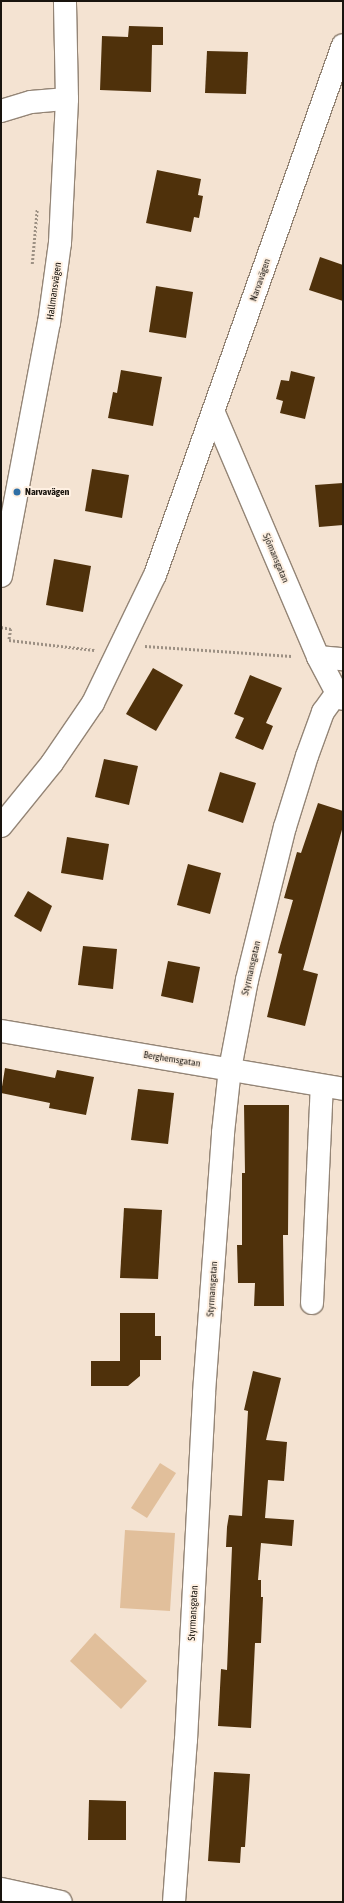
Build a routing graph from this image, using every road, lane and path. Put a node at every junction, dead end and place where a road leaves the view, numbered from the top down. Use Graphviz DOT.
graph roads {
  1 [pos="65,1"];
  2 [pos="343,45"];
  3 [pos="66,99"];
  4 [pos="1,111"];
  5 [pos="37,202"];
  6 [pos="31,272"];
  7 [pos="214,413"];
  8 [pos="1,576"];
  9 [pos="1,627"];
  10 [pos="122,644"];
  11 [pos="318,657"];
  12 [pos="343,659"];
  13 [pos="340,696"];
  14 [pos="1,826"];
  15 [pos="1,1031"];
  16 [pos="230,1069"];
  17 [pos="322,1086"];
  18 [pos="343,1089"];
  19 [pos="312,1303"];
  20 [pos="1,1888"];
  21 [pos="61,1902"];
  22 [pos="174,1902"];
  1 -- 3 [label="street, Hallmansvägen"];
  2 -- 7 [label="street, Narvavägen"];
  3 -- 4 [label="street"];
  3 -- 8 [label="street, Hallmansvägen"];
  5 -- 6 [label="path"];
  7 -- 10 [label="street, Narvavägen"];
  7 -- 11 [label="street, Sjömansgatan"];
  9 -- 10 [label="path"];
  10 -- 11 [label="path"];
  10 -- 14 [label="street, Narvavägen"];
  11 -- 12 [label="street"];
  11 -- 13 [label="street, Sjömansgatan"];
  13 -- 16 [label="street, Styrmansgatan"];
  15 -- 16 [label="street, Berghemsgatan"];
  16 -- 17 [label="street, Berghemsgatan"];
  16 -- 22 [label="street, Styrmansgatan"];
  17 -- 18 [label="street, Berghemsgatan"];
  17 -- 19 [label="street"];
  20 -- 21 [label="street"];
}
